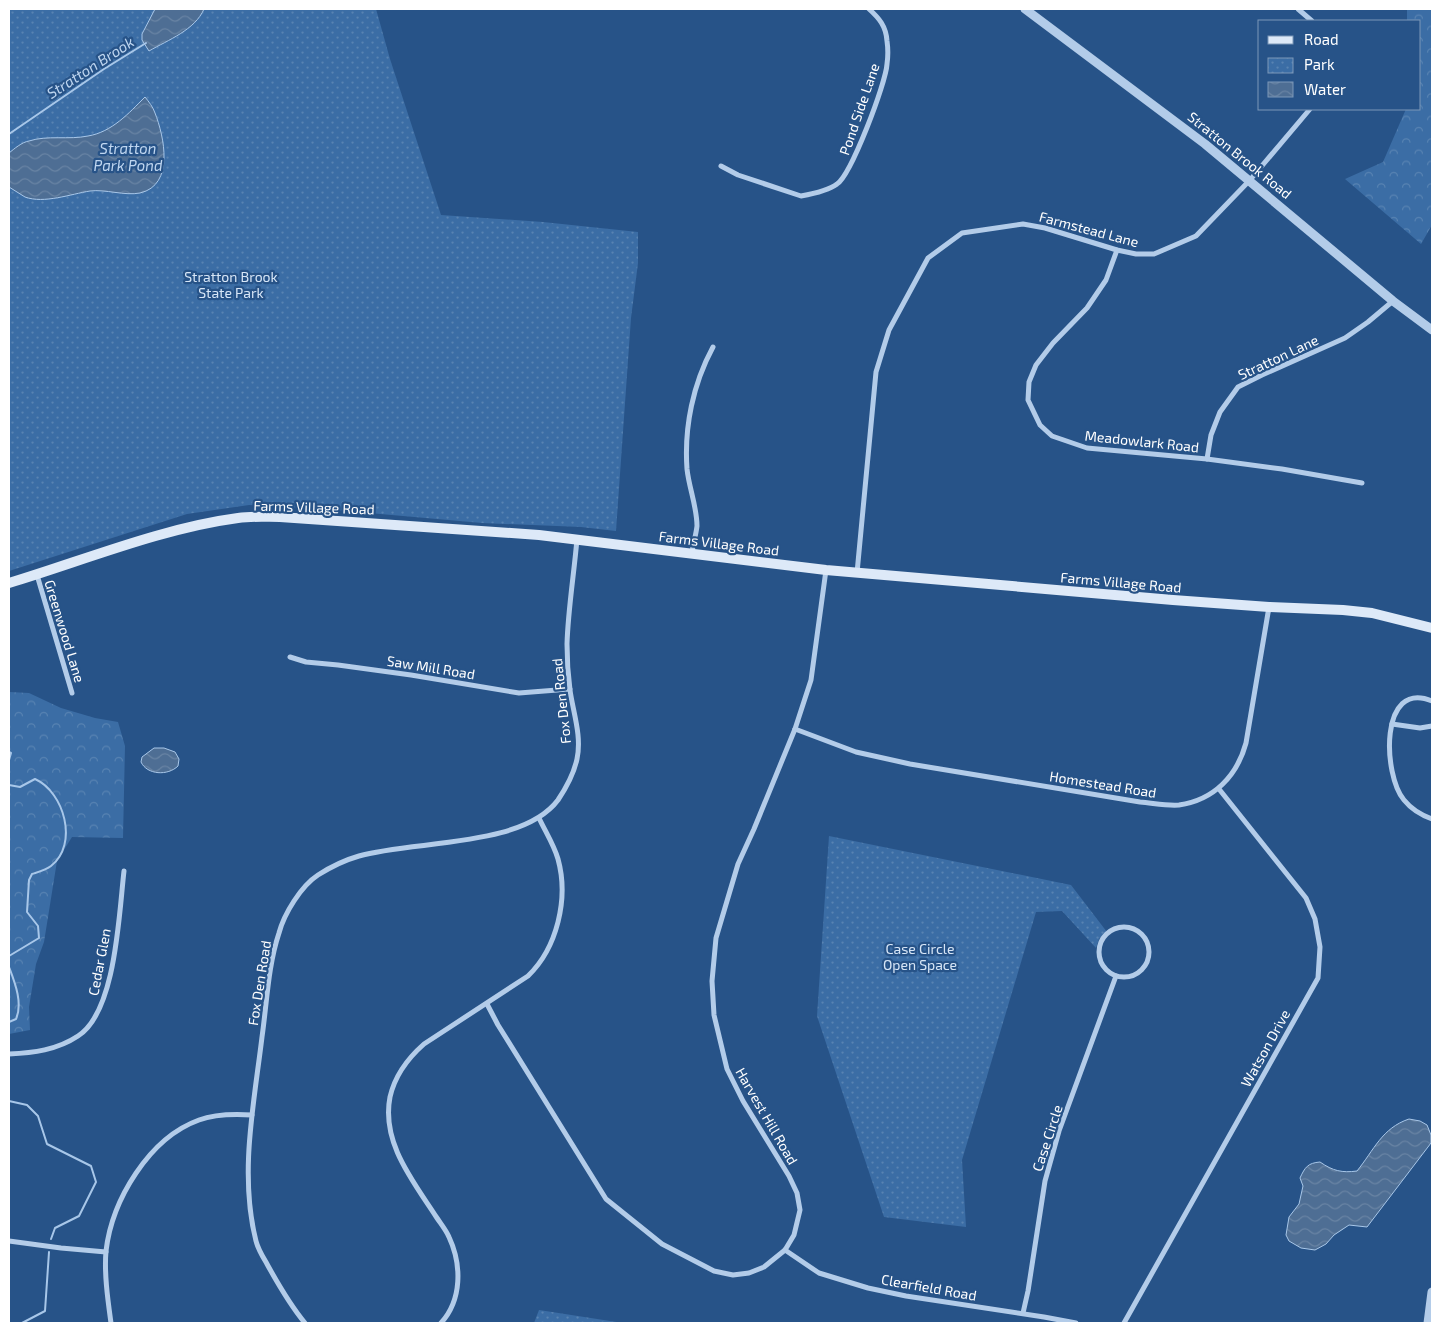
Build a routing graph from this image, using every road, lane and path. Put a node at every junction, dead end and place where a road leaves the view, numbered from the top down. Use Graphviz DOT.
graph roads {
  1 [pos="869,9"];
  2 [pos="1025,9"];
  3 [pos="1298,9"];
  4 [pos="1311,20"];
  5 [pos="1309,110"];
  6 [pos="721,166"];
  7 [pos="1250,180"];
  8 [pos="1117,250"];
  9 [pos="1393,301"];
  10 [pos="1432,330"];
  11 [pos="713,347"];
  12 [pos="1207,459"];
  13 [pos="1362,483"];
  14 [pos="577,539"];
  15 [pos="692,553"];
  16 [pos="826,570"];
  17 [pos="857,573"];
  18 [pos="37,575"];
  19 [pos="9,584"];
  20 [pos="1269,607"];
  21 [pos="1432,628"];
  22 [pos="290,657"];
  23 [pos="570,689"];
  24 [pos="72,693"];
  25 [pos="1432,701"];
  26 [pos="1392,724"];
  27 [pos="1432,726"];
  28 [pos="795,729"];
  29 [pos="1219,789"];
  30 [pos="539,818"];
  31 [pos="1432,819"];
  32 [pos="124,871"];
  33 [pos="1116,976"];
  34 [pos="487,1004"];
  35 [pos="9,1054"];
  36 [pos="252,1115"];
  37 [pos="9,1241"];
  38 [pos="786,1250"];
  39 [pos="106,1252"];
  40 [pos="1432,1292"];
  41 [pos="1023,1313"];
  42 [pos="111,1323"];
  43 [pos="305,1323"];
  44 [pos="441,1323"];
  45 [pos="1076,1323"];
  46 [pos="1124,1323"];
  47 [pos="1428,1323"];
  1 -- 6 [label="street, Pond Side Lane"];
  2 -- 7 [label="street, Stratton Brook Road"];
  3 -- 4 [label="street"];
  5 -- 7 [label="street, Farmstead Lane"];
  7 -- 8 [label="street, Farmstead Lane"];
  7 -- 9 [label="street, Stratton Brook Road"];
  8 -- 12 [label="street, Meadowlark Road"];
  8 -- 17 [label="street, Farmstead Lane"];
  9 -- 10 [label="street, Stratton Brook Road"];
  9 -- 12 [label="street, Stratton Lane"];
  11 -- 15 [label="street"];
  12 -- 13 [label="street, Meadowlark Road"];
  14 -- 15 [label="main road, Farms Village Road"];
  14 -- 18 [label="main road, Farms Village Road"];
  14 -- 23 [label="street, Fox Den Road"];
  15 -- 16 [label="main road, Farms Village Road"];
  16 -- 17 [label="main road, Farms Village Road"];
  16 -- 28 [label="street, Harvest Hill Road"];
  17 -- 20 [label="main road, Farms Village Road"];
  18 -- 19 [label="main road, Farms Village Road"];
  18 -- 24 [label="street, Greenwood Lane"];
  20 -- 21 [label="main road, Farms Village Road"];
  20 -- 29 [label="street, Homestead Road"];
  22 -- 23 [label="street, Saw Mill Road"];
  23 -- 30 [label="street, Fox Den Road"];
  25 -- 26 [label="street"];
  26 -- 27 [label="street"];
  26 -- 31 [label="street"];
  28 -- 29 [label="street, Homestead Road"];
  28 -- 38 [label="street, Harvest Hill Road"];
  29 -- 46 [label="street, Watson Drive"];
  30 -- 34 [label="street"];
  30 -- 36 [label="street, Fox Den Road"];
  32 -- 35 [label="street, Cedar Glen"];
  33 -- 33 [label="street"];
  33 -- 41 [label="street, Case Circle"];
  34 -- 38 [label="street, Harvest Hill Road"];
  34 -- 44 [label="street"];
  36 -- 39 [label="street"];
  36 -- 43 [label="street, Fox Den Road"];
  37 -- 39 [label="street"];
  38 -- 41 [label="street, Clearfield Road"];
  39 -- 42 [label="street"];
  40 -- 47 [label="street"];
  41 -- 45 [label="street, Clearfield Road"];
}
